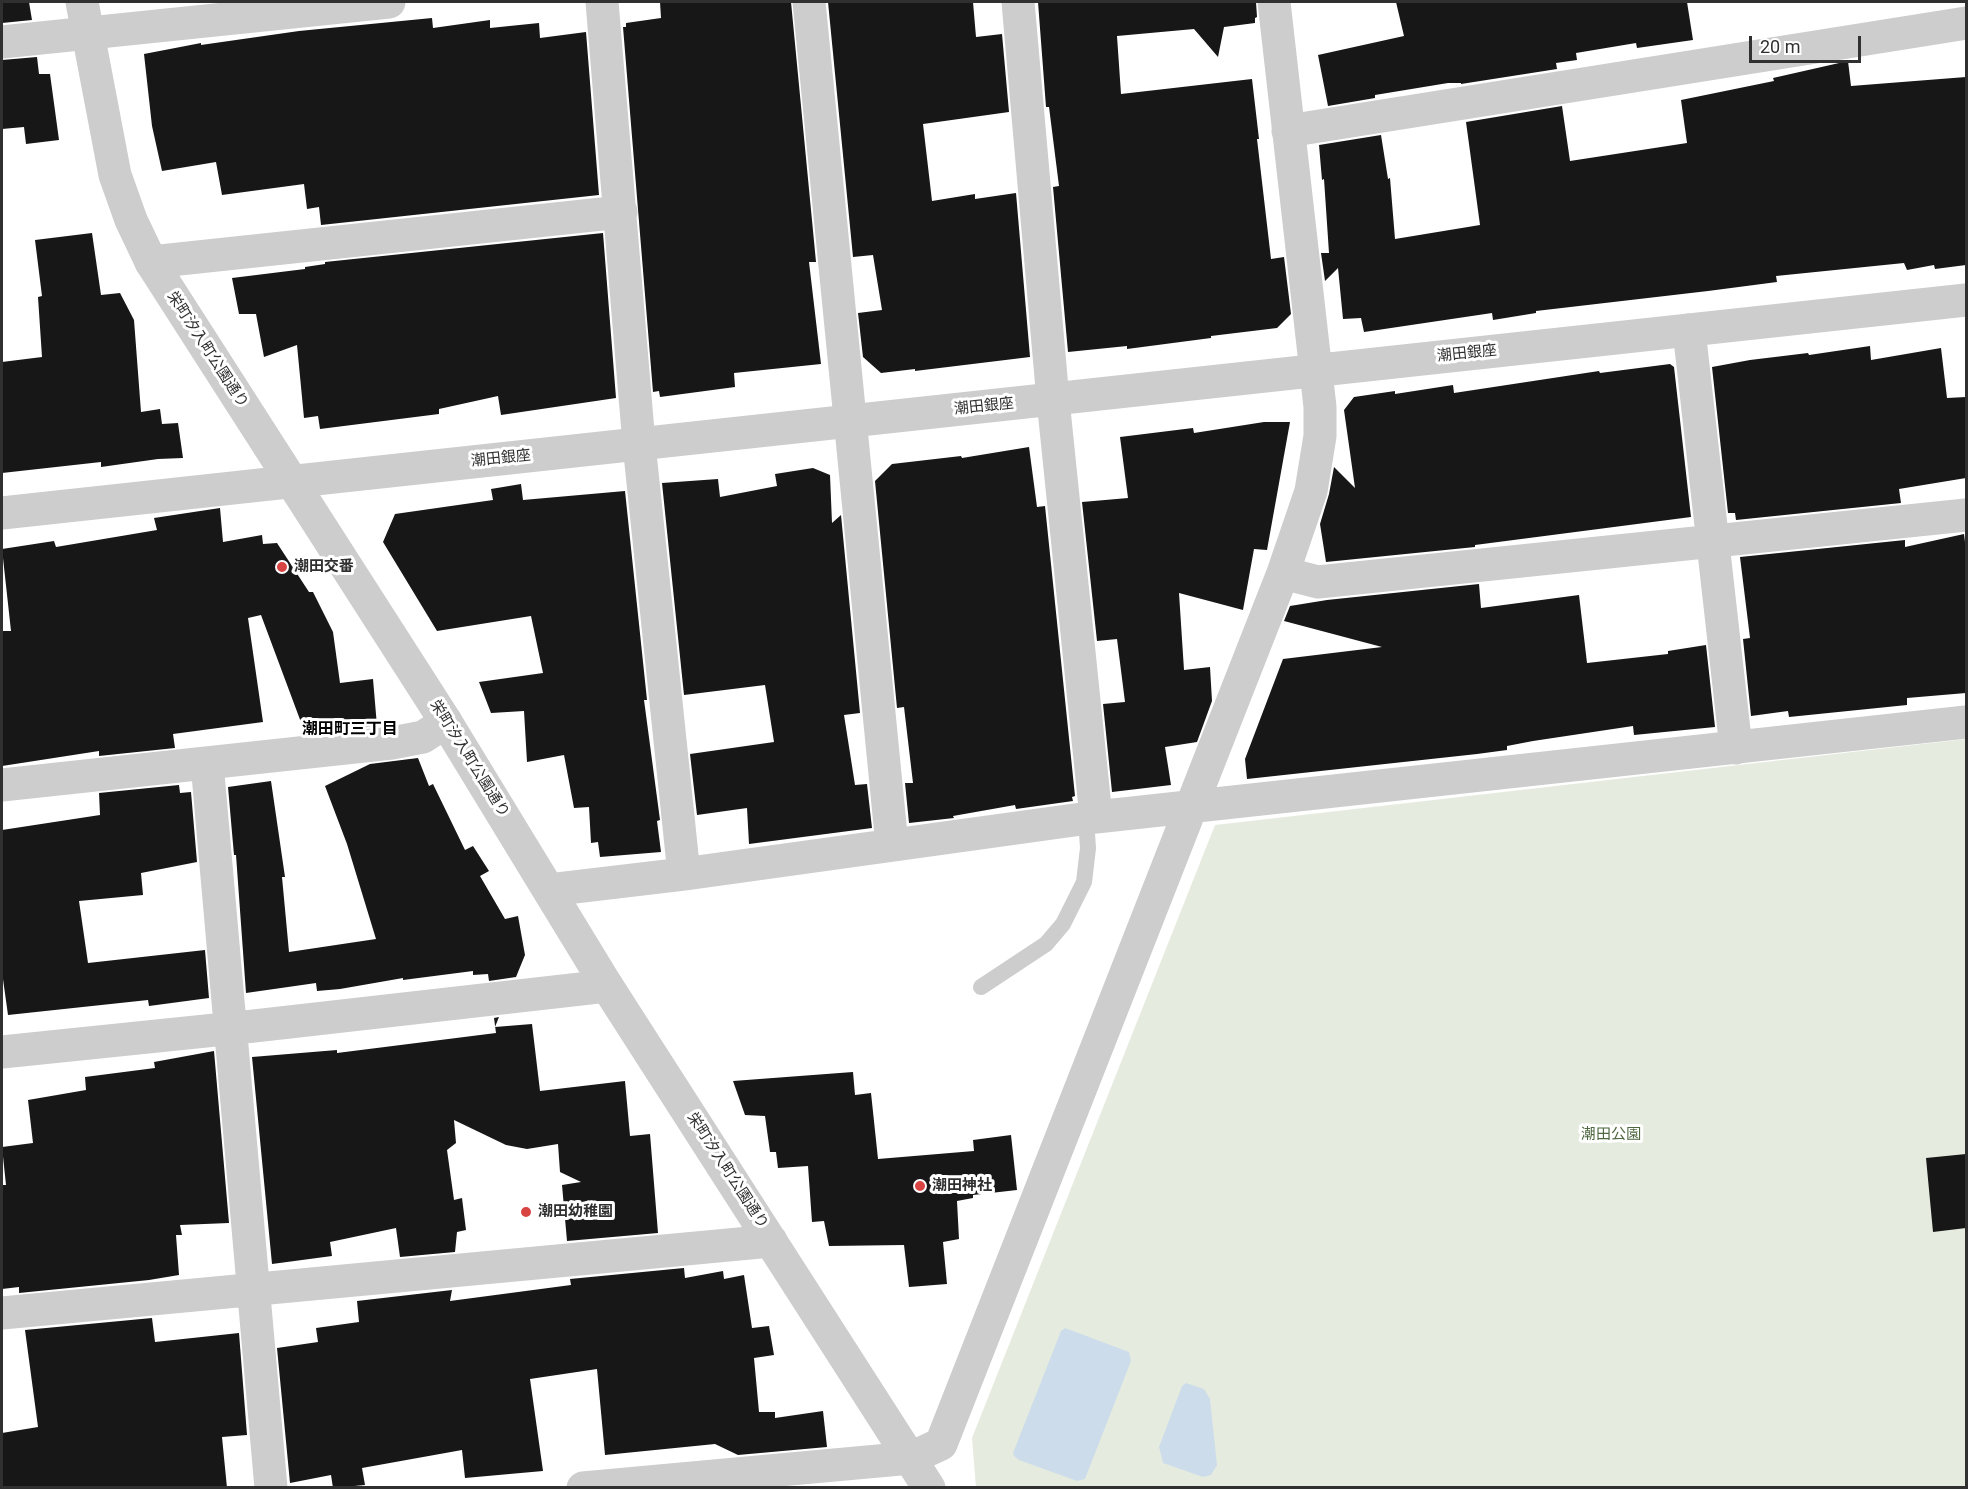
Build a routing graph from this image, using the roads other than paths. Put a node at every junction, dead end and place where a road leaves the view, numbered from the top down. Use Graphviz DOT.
graph roads {
  1 [pos="82,2"];
  2 [pos="389,2"];
  3 [pos="602,2"];
  4 [pos="809,2"];
  5 [pos="1018,2"];
  6 [pos="1274,2"];
  7 [pos="1966,22"];
  8 [pos="88,33"];
  9 [pos="2,42"];
  10 [pos="1288,131"];
  11 [pos="621,212"];
  12 [pos="151,262"];
  13 [pos="1966,300"];
  14 [pos="1689,330"];
  15 [pos="1317,371"];
  16 [pos="1053,399"];
  17 [pos="849,421"];
  18 [pos="639,444"];
  19 [pos="292,481"];
  20 [pos="2,513"];
  21 [pos="1966,515"];
  22 [pos="1712,542"];
  23 [pos="1283,573"];
  24 [pos="446,722"];
  25 [pos="1966,722"];
  26 [pos="1736,748"];
  27 [pos="207,763"];
  28 [pos="2,785"];
  29 [pos="1192,806"];
  30 [pos="1091,818"];
  31 [pos="892,845"];
  32 [pos="684,874"];
  33 [pos="549,890"];
  34 [pos="607,986"];
  35 [pos="981,987"];
  36 [pos="230,1028"];
  37 [pos="2,1052"];
  38 [pos="771,1240"];
  39 [pos="253,1289"];
  40 [pos="2,1313"];
  41 [pos="911,1458"];
  42 [pos="271,1488"];
  43 [pos="583,1488"];
  44 [pos="929,1488"];
  1 -- 8 [label="street, 栄町汐入町公園通り"];
  2 -- 8 [label="street"];
  3 -- 11 [label="street"];
  4 -- 17 [label="street"];
  5 -- 16 [label="street"];
  6 -- 10 [label="street"];
  7 -- 10 [label="street"];
  8 -- 9 [label="street"];
  8 -- 12 [label="street, 栄町汐入町公園通り"];
  10 -- 15 [label="street"];
  11 -- 12 [label="street"];
  11 -- 18 [label="street"];
  12 -- 19 [label="street, 栄町汐入町公園通り"];
  13 -- 14 [label="street, 潮田銀座"];
  14 -- 15 [label="street, 潮田銀座"];
  14 -- 22 [label="street"];
  15 -- 16 [label="street, 潮田銀座"];
  15 -- 23 [label="street"];
  16 -- 17 [label="street, 潮田銀座"];
  16 -- 30 [label="street"];
  17 -- 18 [label="street, 潮田銀座"];
  17 -- 31 [label="street"];
  18 -- 19 [label="street, 潮田銀座"];
  18 -- 32 [label="street"];
  19 -- 20 [label="street, 潮田銀座"];
  19 -- 24 [label="street, 栄町汐入町公園通り"];
  21 -- 22 [label="street"];
  22 -- 23 [label="street"];
  22 -- 26 [label="street"];
  23 -- 29 [label="street"];
  24 -- 27 [label="street"];
  24 -- 33 [label="street, 栄町汐入町公園通り"];
  25 -- 26 [label="street"];
  26 -- 29 [label="street"];
  27 -- 28 [label="street"];
  27 -- 36 [label="street"];
  29 -- 30 [label="street"];
  29 -- 41 [label="street"];
  30 -- 31 [label="street"];
  30 -- 35 [label="lane"];
  31 -- 32 [label="street"];
  32 -- 33 [label="street"];
  33 -- 34 [label="street, 栄町汐入町公園通り"];
  34 -- 36 [label="street"];
  34 -- 38 [label="street, 栄町汐入町公園通り"];
  36 -- 37 [label="street"];
  36 -- 39 [label="street"];
  38 -- 39 [label="street"];
  38 -- 41 [label="street, 栄町汐入町公園通り"];
  39 -- 40 [label="street"];
  39 -- 42 [label="street"];
  41 -- 43 [label="street"];
  41 -- 44 [label="street, 栄町汐入町公園通り"];
}
